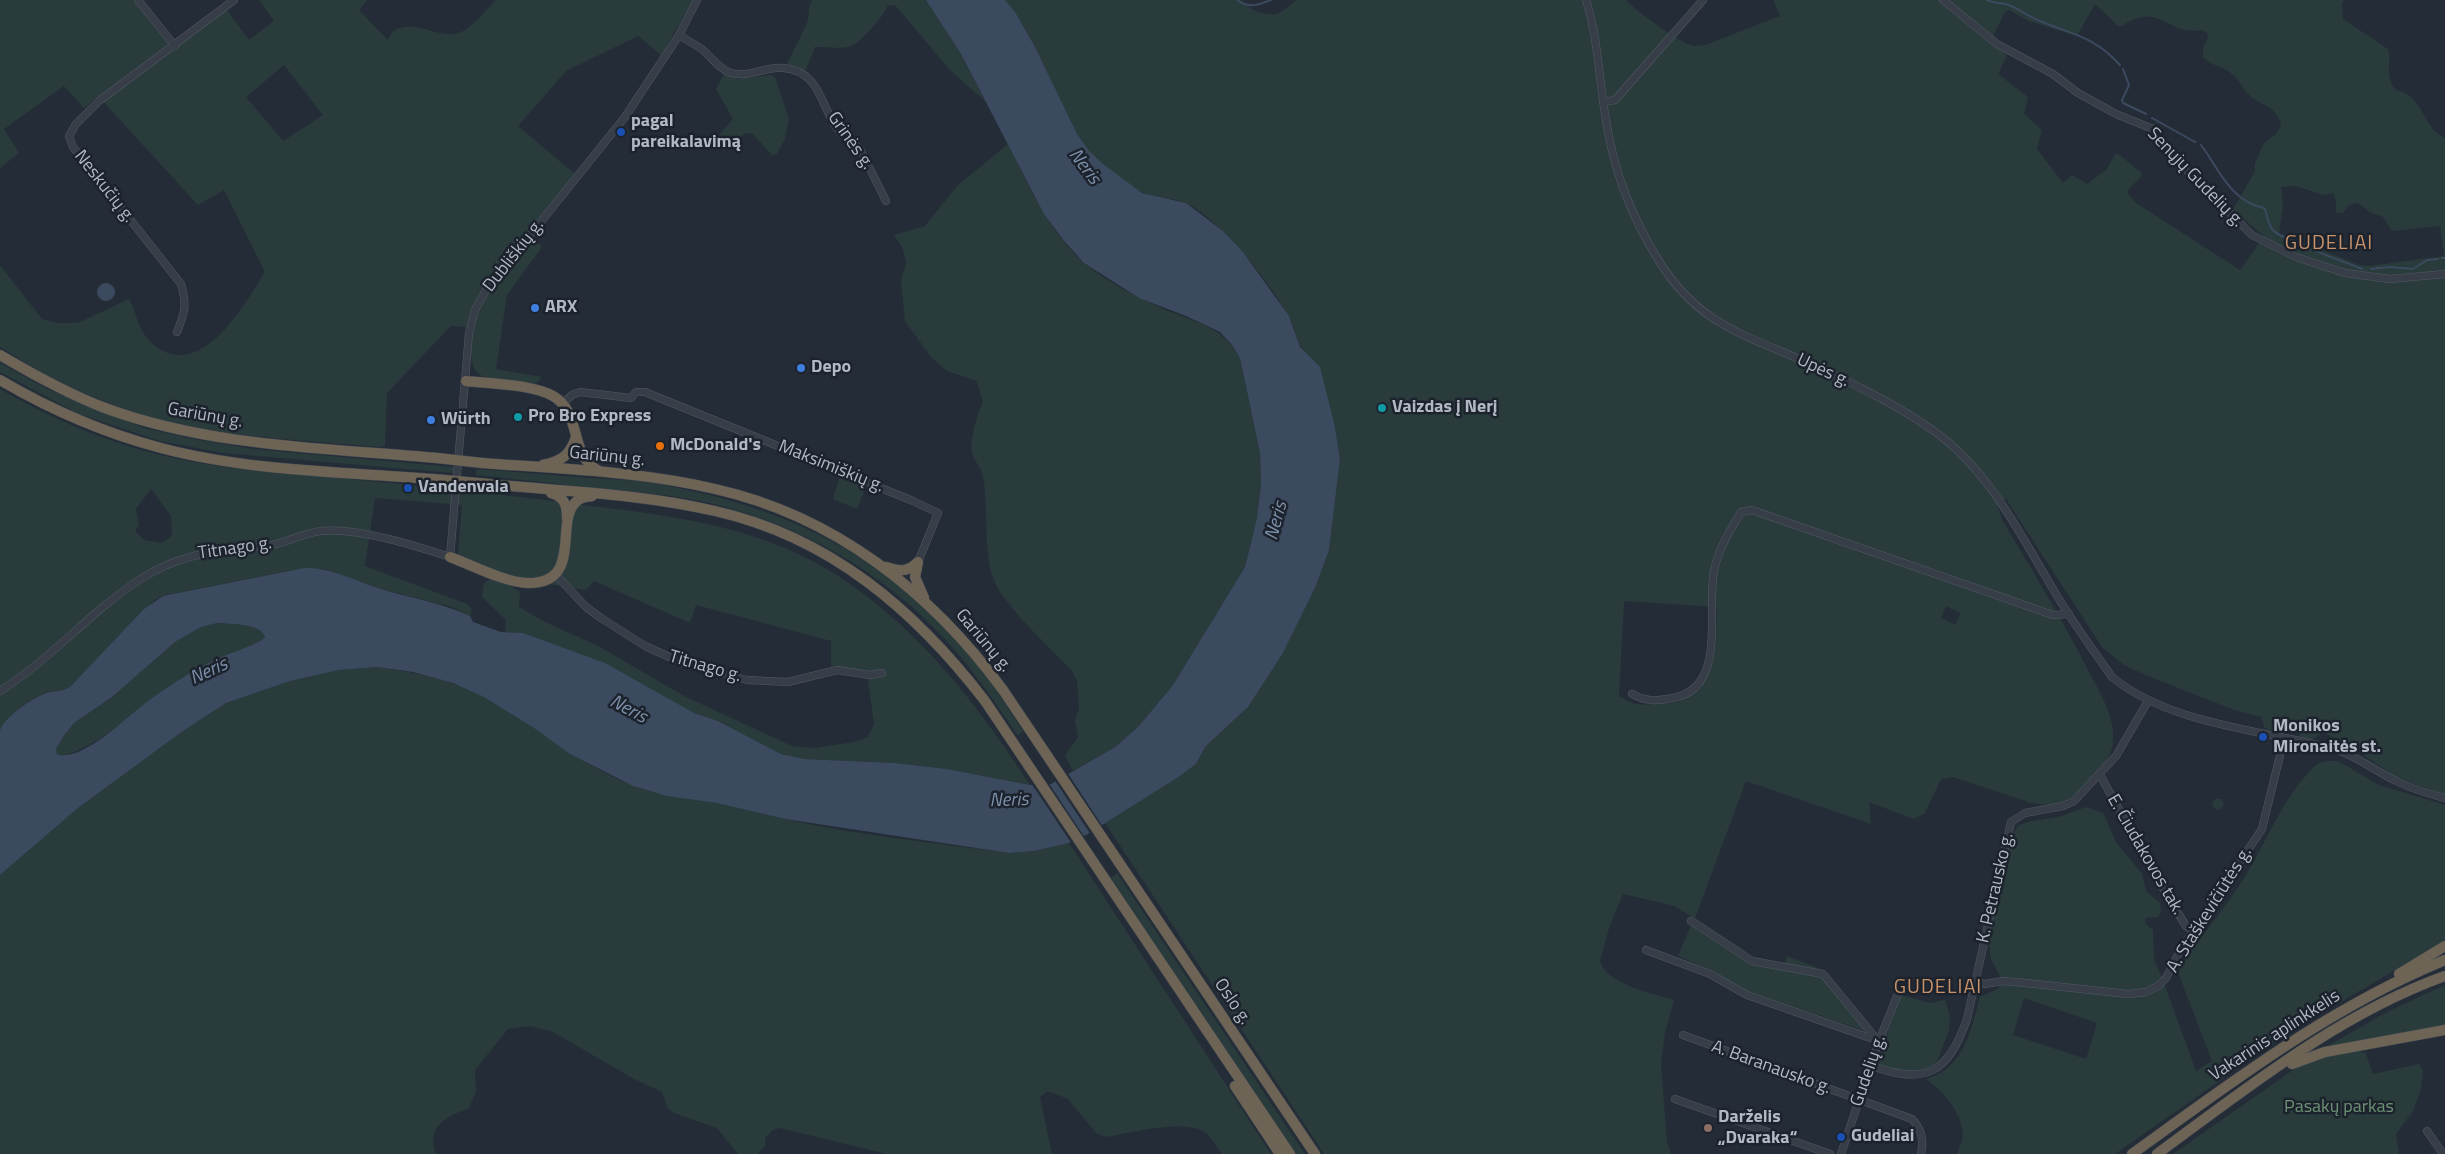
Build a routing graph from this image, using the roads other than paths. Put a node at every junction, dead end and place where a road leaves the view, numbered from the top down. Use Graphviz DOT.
graph roads {
  1 [pos="138,0"];
  2 [pos="234,0"];
  3 [pos="697,0"];
  4 [pos="1586,0"];
  5 [pos="1703,0"];
  6 [pos="1943,0"];
  7 [pos="679,35"];
  8 [pos="175,46"];
  9 [pos="1604,102"];
  10 [pos="886,201"];
  11 [pos="2445,274"];
  12 [pos="177,332"];
  13 [pos="0,355"];
  14 [pos="0,380"];
  15 [pos="466,381"];
  16 [pos="562,403"];
  17 [pos="576,437"];
  18 [pos="534,467"];
  19 [pos="602,473"];
  20 [pos="541,489"];
  21 [pos="602,495"];
  22 [pos="568,527"];
  23 [pos="450,557"];
  24 [pos="918,562"];
  25 [pos="880,565"];
  26 [pos="554,573"];
  27 [pos="925,602"];
  28 [pos="2069,614"];
  29 [pos="882,673"];
  30 [pos="0,691"];
  31 [pos="1632,694"];
  32 [pos="2148,701"];
  33 [pos="2284,739"];
  34 [pos="2100,775"];
  35 [pos="2445,798"];
  36 [pos="1121,868"];
  37 [pos="1691,920"];
  38 [pos="2193,931"];
  39 [pos="1146,943"];
  40 [pos="2445,946"];
  41 [pos="1646,950"];
  42 [pos="2445,960"];
  43 [pos="2445,976"];
  44 [pos="1975,982"];
  45 [pos="1900,989"];
  46 [pos="2374,993"];
  47 [pos="2445,1030"];
  48 [pos="1683,1035"];
  49 [pos="1877,1040"];
  50 [pos="1872,1066"];
  51 [pos="2270,1073"];
  52 [pos="1675,1099"];
  53 [pos="1859,1101"];
  54 [pos="2427,1131"];
  55 [pos="1280,1154"];
  56 [pos="1290,1154"];
  57 [pos="1315,1154"];
  58 [pos="1830,1154"];
  59 [pos="1840,1154"];
  60 [pos="1921,1154"];
  61 [pos="2132,1154"];
  62 [pos="2157,1154"];
  63 [pos="2443,1154"];
  1 -- 8 [label="street"];
  2 -- 8 [label="street"];
  3 -- 7 [label="street, Dubliškių g."];
  4 -- 9 [label="street, Upės g."];
  5 -- 9 [label="street"];
  6 -- 11 [label="street, Senųjų Gudelių g."];
  7 -- 10 [label="street, Grinės g."];
  7 -- 15 [label="street, Dubliškių g."];
  8 -- 12 [label="street, Neskučių g."];
  9 -- 28 [label="street, Upės g."];
  13 -- 18 [label="highway, Gariūnų g., bridge"];
  14 -- 20 [label="highway, Gariūnų g., bridge"];
  15 -- 16 [label="highway"];
  15 -- 23 [label="street, Dubliškių g."];
  16 -- 17 [label="highway"];
  16 -- 24 [label="street, Maksimiškių g."];
  17 -- 18 [label="highway"];
  17 -- 19 [label="highway"];
  18 -- 19 [label="highway, Gariūnų g."];
  19 -- 25 [label="highway, Gariūnų g."];
  20 -- 21 [label="highway, Gariūnų g."];
  20 -- 22 [label="highway"];
  21 -- 22 [label="highway"];
  21 -- 39 [label="highway, Gariūnų g."];
  22 -- 26 [label="highway"];
  23 -- 26 [label="highway"];
  23 -- 30 [label="street, Titnago g."];
  24 -- 25 [label="highway"];
  24 -- 27 [label="highway"];
  25 -- 27 [label="highway, Gariūnų g."];
  26 -- 29 [label="street, Titnago g."];
  27 -- 36 [label="highway, Gariūnų g."];
  28 -- 31 [label="street"];
  28 -- 32 [label="street, Upės g."];
  32 -- 33 [label="street, Upės g."];
  32 -- 34 [label="street, K. Petrausko g."];
  33 -- 35 [label="street, Upės g."];
  33 -- 38 [label="street, A. Staškevičiūtės g."];
  34 -- 38 [label="street, E. Čiudakovos tak."];
  34 -- 44 [label="street, K. Petrausko g."];
  36 -- 57 [label="highway, Oslo g."];
  37 -- 49 [label="street"];
  38 -- 44 [label="street, A. Staškevičiūtės g."];
  39 -- 55 [label="highway"];
  39 -- 56 [label="highway"];
  40 -- 46 [label="highway"];
  41 -- 49 [label="street"];
  42 -- 46 [label="highway, Vakarinis aplinkkelis"];
  43 -- 51 [label="highway, Vakarinis aplinkkelis"];
  44 -- 50 [label="street, K. Petrausko g."];
  45 -- 49 [label="street, Gudelių g."];
  46 -- 61 [label="highway, Vakarinis aplinkkelis"];
  47 -- 51 [label="highway"];
  48 -- 53 [label="street, A. Baranausko g."];
  49 -- 50 [label="street, Gudelių g."];
  50 -- 53 [label="street, Gudelių g."];
  51 -- 62 [label="highway, Vakarinis aplinkkelis"];
  52 -- 58 [label="street"];
  53 -- 59 [label="street, Gudelių g."];
  53 -- 60 [label="street, A. Baranausko g."];
  54 -- 63 [label="street"];
}
